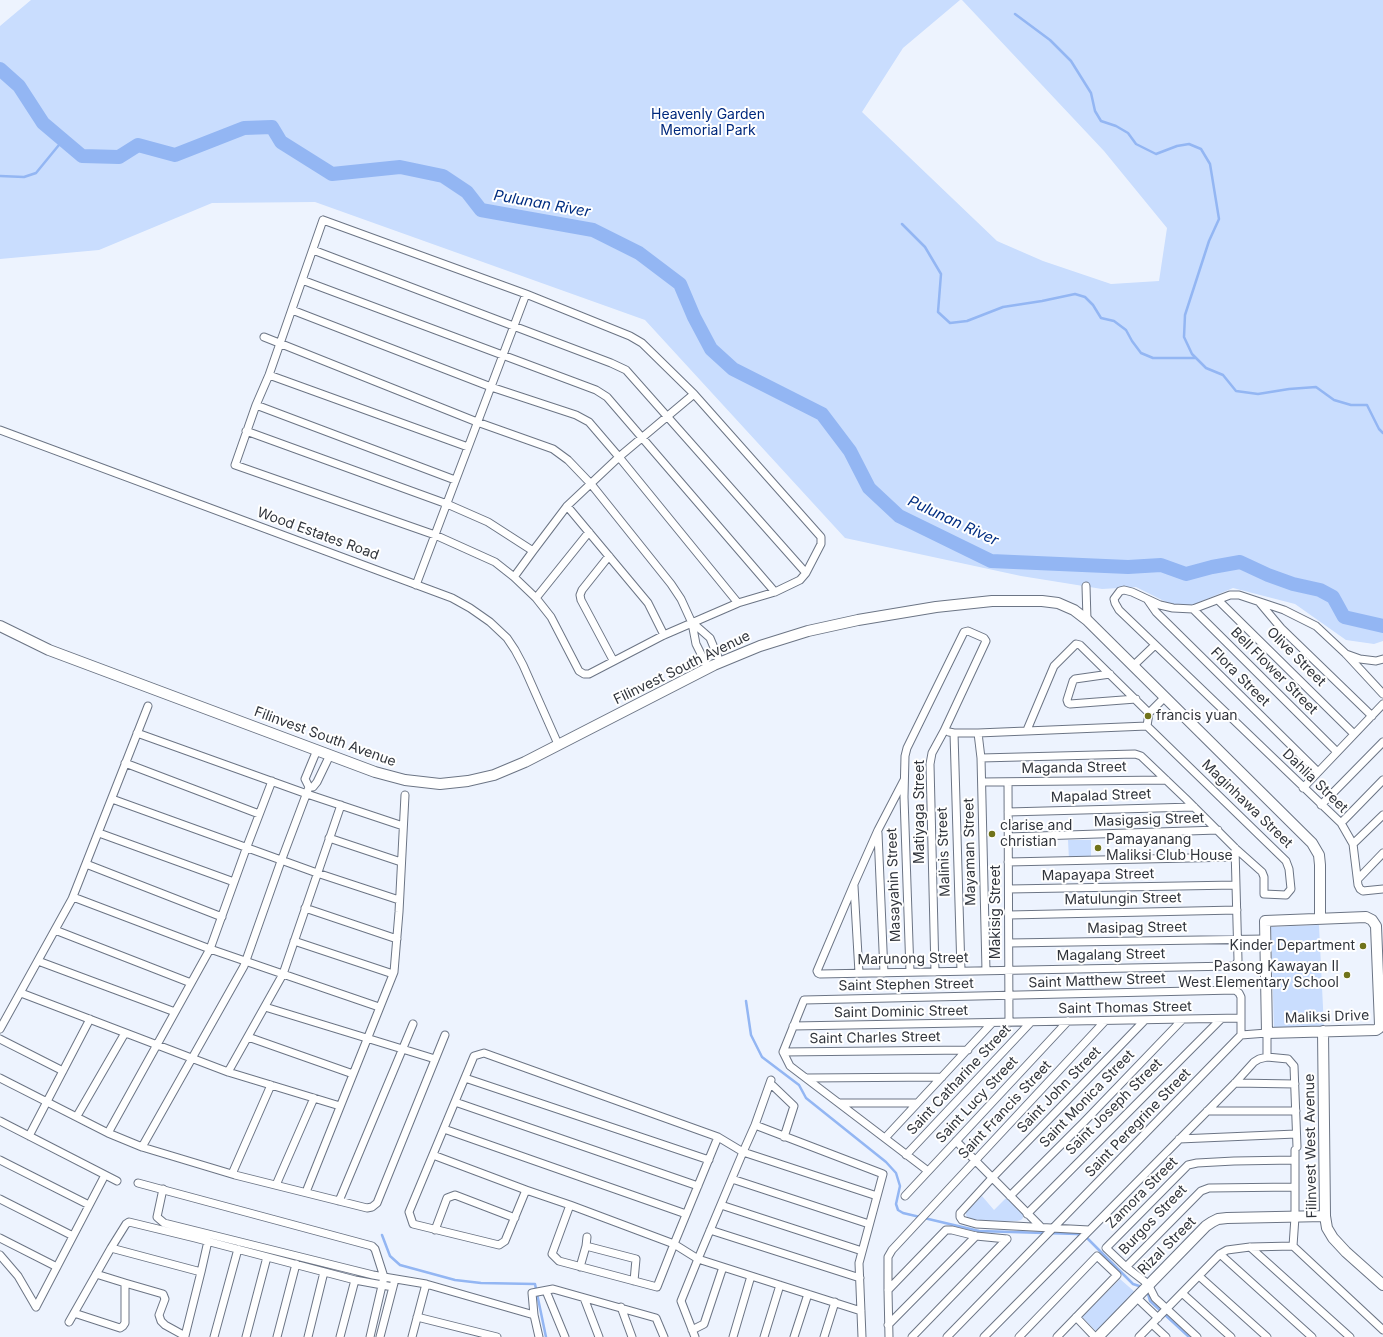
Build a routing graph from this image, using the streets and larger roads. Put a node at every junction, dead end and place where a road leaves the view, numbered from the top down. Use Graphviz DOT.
graph roads {
  1 [pos="312,250"];
  2 [pos="302,280"];
  3 [pos="526,294"];
  4 [pos="292,310"];
  5 [pos="514,326"];
  6 [pos="264,338"];
  7 [pos="280,343"];
  8 [pos="503,356"];
  9 [pos="269,375"];
  10 [pos="491,387"];
  11 [pos="694,394"];
  12 [pos="256,405"];
  13 [pos="668,416"];
  14 [pos="477,422"];
  15 [pos="0,430"];
  16 [pos="246,431"];
  17 [pos="642,438"];
  18 [pos="468,447"];
  19 [pos="619,457"];
  20 [pos="455,480"];
  21 [pos="591,484"];
  22 [pos="447,504"];
  23 [pos="567,506"];
  24 [pos="589,532"];
  25 [pos="435,535"];
  26 [pos="533,551"];
  27 [pos="609,556"];
  28 [pos="806,573"];
  29 [pos="514,577"];
  30 [pos="416,585"];
  31 [pos="1086,586"];
  32 [pos="775,592"];
  33 [pos="536,598"];
  34 [pos="1146,598"];
  35 [pos="1218,600"];
  36 [pos="1259,602"];
  37 [pos="738,603"];
  38 [pos="1193,609"];
  39 [pos="1087,620"];
  40 [pos="692,623"];
  41 [pos="0,626"];
  42 [pos="664,635"];
  43 [pos="986,641"];
  44 [pos="1155,645"];
  45 [pos="1346,654"];
  46 [pos="1383,659"];
  47 [pos="614,660"];
  48 [pos="720,662"];
  49 [pos="1133,666"];
  50 [pos="708,668"];
  51 [pos="1110,674"];
  52 [pos="1383,694"];
  53 [pos="1164,697"];
  54 [pos="1136,699"];
  55 [pos="1383,704"];
  56 [pos="148,706"];
  57 [pos="1148,713"];
  58 [pos="1372,716"];
  59 [pos="1147,726"];
  60 [pos="1027,730"];
  61 [pos="944,731"];
  62 [pos="137,733"];
  63 [pos="954,733"];
  64 [pos="978,733"];
  65 [pos="1354,734"];
  66 [pos="1383,742"];
  67 [pos="558,744"];
  68 [pos="317,750"];
  69 [pos="1337,752"];
  70 [pos="330,755"];
  71 [pos="981,758"];
  72 [pos="125,763"];
  73 [pos="1318,772"];
  74 [pos="904,780"];
  75 [pos="1166,780"];
  76 [pos="1383,780"];
  77 [pos="272,781"];
  78 [pos="982,782"];
  79 [pos="1008,782"];
  80 [pos="1303,788"];
  81 [pos="308,790"];
  82 [pos="405,795"];
  83 [pos="112,799"];
  84 [pos="341,805"];
  85 [pos="1321,805"];
  86 [pos="1194,806"];
  87 [pos="1008,812"];
  88 [pos="260,814"];
  89 [pos="1383,814"];
  90 [pos="1340,823"];
  91 [pos="403,826"];
  92 [pos="878,830"];
  93 [pos="1218,830"];
  94 [pos="99,833"];
  95 [pos="1008,837"];
  96 [pos="329,838"];
  97 [pos="1353,844"];
  98 [pos="246,847"];
  99 [pos="1235,848"];
  100 [pos="1383,853"];
  101 [pos="1235,857"];
  102 [pos="282,860"];
  103 [pos="401,862"];
  104 [pos="1008,862"];
  105 [pos="86,864"];
  106 [pos="317,873"];
  107 [pos="1358,879"];
  108 [pos="234,882"];
  109 [pos="854,884"];
  110 [pos="1236,885"];
  111 [pos="1008,889"];
  112 [pos="1383,889"];
  113 [pos="73,897"];
  114 [pos="399,900"];
  115 [pos="305,908"];
  116 [pos="1237,910"];
  117 [pos="1009,915"];
  118 [pos="222,917"];
  119 [pos="1320,919"];
  120 [pos="55,930"];
  121 [pos="1380,935"];
  122 [pos="397,939"];
  123 [pos="1238,939"];
  124 [pos="1265,939"];
  125 [pos="294,941"];
  126 [pos="1009,943"];
  127 [pos="210,949"];
  128 [pos="38,961"];
  129 [pos="246,962"];
  130 [pos="1009,970"];
  131 [pos="961,971"];
  132 [pos="986,971"];
  133 [pos="910,972"];
  134 [pos="935,972"];
  135 [pos="859,973"];
  136 [pos="884,973"];
  137 [pos="283,974"];
  138 [pos="393,974"];
  139 [pos="191,983"];
  140 [pos="21,993"];
  141 [pos="1009,996"];
  142 [pos="265,1007"];
  143 [pos="379,1007"];
  144 [pos="175,1012"];
  145 [pos="1241,1018"];
  146 [pos="90,1019"];
  147 [pos="1220,1019"];
  148 [pos="1144,1020"];
  149 [pos="1182,1020"];
  150 [pos="1106,1021"];
  151 [pos="1031,1022"];
  152 [pos="1068,1022"];
  153 [pos="992,1023"];
  154 [pos="1009,1023"];
  155 [pos="413,1024"];
  156 [pos="793,1026"];
  157 [pos="0,1029"];
  158 [pos="1323,1031"];
  159 [pos="125,1033"];
  160 [pos="1267,1033"];
  161 [pos="445,1035"];
  162 [pos="1241,1035"];
  163 [pos="248,1037"];
  164 [pos="367,1038"];
  165 [pos="0,1039"];
  166 [pos="157,1045"];
  167 [pos="402,1049"];
  168 [pos="968,1050"];
  169 [pos="783,1052"];
  170 [pos="1267,1057"];
  171 [pos="193,1058"];
  172 [pos="435,1059"];
  173 [pos="63,1071"];
  174 [pos="228,1072"];
  175 [pos="353,1074"];
  176 [pos="942,1077"];
  177 [pos="0,1078"];
  178 [pos="465,1078"];
  179 [pos="807,1078"];
  180 [pos="1235,1083"];
  181 [pos="1295,1084"];
  182 [pos="271,1085"];
  183 [pos="314,1098"];
  184 [pos="47,1102"];
  185 [pos="455,1102"];
  186 [pos="839,1103"];
  187 [pos="917,1103"];
  188 [pos="340,1106"];
  189 [pos="1207,1111"];
  190 [pos="1296,1111"];
  191 [pos="77,1116"];
  192 [pos="0,1121"];
  193 [pos="755,1126"];
  194 [pos="444,1129"];
  195 [pos="108,1133"];
  196 [pos="1296,1134"];
  197 [pos="29,1136"];
  198 [pos="784,1136"];
  199 [pos="718,1137"];
  200 [pos="885,1138"];
  201 [pos="1179,1139"];
  202 [pos="956,1141"];
  203 [pos="142,1147"];
  204 [pos="743,1152"];
  205 [pos="432,1155"];
  206 [pos="906,1155"];
  207 [pos="0,1160"];
  208 [pos="709,1160"];
  209 [pos="1295,1160"];
  210 [pos="975,1161"];
  211 [pos="928,1171"];
  212 [pos="232,1174"];
  213 [pos="105,1175"];
  214 [pos="992,1178"];
  215 [pos="732,1179"];
  216 [pos="117,1181"];
  217 [pos="138,1183"];
  218 [pos="276,1185"];
  219 [pos="698,1186"];
  220 [pos="1295,1186"];
  221 [pos="163,1189"];
  222 [pos="526,1190"];
  223 [pos="306,1192"];
  224 [pos="877,1196"];
  225 [pos="905,1196"];
  226 [pos="1010,1196"];
  227 [pos="0,1198"];
  228 [pos="339,1201"];
  229 [pos="89,1205"];
  230 [pos="570,1205"];
  231 [pos="721,1205"];
  232 [pos="686,1214"];
  233 [pos="1027,1214"];
  234 [pos="1325,1216"];
  235 [pos="1295,1217"];
  236 [pos="515,1218"];
  237 [pos="869,1224"];
  238 [pos="1040,1226"];
  239 [pos="1052,1228"];
  240 [pos="436,1230"];
  241 [pos="710,1230"];
  242 [pos="1087,1231"];
  243 [pos="194,1234"];
  244 [pos="73,1236"];
  245 [pos="976,1236"];
  246 [pos="587,1237"];
  247 [pos="0,1238"];
  248 [pos="208,1241"];
  249 [pos="674,1244"];
  250 [pos="586,1246"];
  251 [pos="1293,1246"];
  252 [pos="1250,1247"];
  253 [pos="111,1248"];
  254 [pos="238,1249"];
  255 [pos="862,1251"];
  256 [pos="1220,1254"];
  257 [pos="0,1255"];
  258 [pos="266,1257"];
  259 [pos="698,1258"];
  260 [pos="296,1264"];
  261 [pos="723,1266"];
  262 [pos="57,1267"];
  263 [pos="580,1267"];
  264 [pos="1126,1267"];
  265 [pos="201,1272"];
  266 [pos="324,1272"];
  267 [pos="96,1274"];
  268 [pos="751,1276"];
  269 [pos="1199,1276"];
  270 [pos="384,1277"];
  271 [pos="396,1278"];
  272 [pos="860,1278"];
  273 [pos="355,1280"];
  274 [pos="634,1281"];
  275 [pos="125,1283"];
  276 [pos="426,1284"];
  277 [pos="383,1285"];
  278 [pos="780,1285"];
  279 [pos="1383,1285"];
  280 [pos="393,1286"];
  281 [pos="888,1290"];
  282 [pos="1143,1290"];
  283 [pos="540,1292"];
  284 [pos="1182,1293"];
  285 [pos="808,1294"];
  286 [pos="584,1298"];
  287 [pos="835,1302"];
  288 [pos="621,1307"];
  289 [pos="861,1311"];
  290 [pos="74,1313"];
  291 [pos="1162,1314"];
  292 [pos="534,1315"];
  293 [pos="417,1317"];
  294 [pos="1076,1317"];
  295 [pos="69,1322"];
  296 [pos="1152,1324"];
  297 [pos="888,1325"];
  298 [pos="1383,1330"];
  299 [pos="694,1333"];
  300 [pos="186,1336"];
  301 [pos="214,1337"];
  302 [pos="246,1337"];
  303 [pos="278,1337"];
  304 [pos="308,1337"];
  305 [pos="340,1337"];
  306 [pos="370,1337"];
  307 [pos="380,1337"];
  308 [pos="412,1337"];
  309 [pos="498,1337"];
  310 [pos="539,1337"];
  311 [pos="565,1337"];
  312 [pos="599,1337"];
  313 [pos="632,1337"];
  314 [pos="664,1337"];
  315 [pos="733,1337"];
  316 [pos="764,1337"];
  317 [pos="794,1337"];
  318 [pos="824,1337"];
  319 [pos="862,1337"];
  320 [pos="889,1337"];
  321 [pos="912,1337"];
  322 [pos="947,1337"];
  323 [pos="984,1337"];
  324 [pos="1019,1337"];
  325 [pos="1057,1337"];
  326 [pos="1096,1337"];
  327 [pos="1139,1337"];
  328 [pos="1166,1337"];
  329 [pos="1197,1337"];
  330 [pos="1231,1337"];
  331 [pos="1267,1337"];
  332 [pos="1312,1337"];
  333 [pos="1350,1337"];
  1 -- 2 [label="street"];
  1 -- 3 [label="street"];
  1 -- 5 [label="street"];
  2 -- 4 [label="street"];
  2 -- 8 [label="street"];
  3 -- 5 [label="street"];
  3 -- 11 [label="street"];
  4 -- 7 [label="street"];
  4 -- 10 [label="street"];
  5 -- 8 [label="street"];
  5 -- 13 [label="street"];
  6 -- 7 [label="street"];
  7 -- 9 [label="street"];
  7 -- 14 [label="street"];
  8 -- 10 [label="street"];
  8 -- 17 [label="street"];
  9 -- 12 [label="street"];
  9 -- 18 [label="street"];
  10 -- 14 [label="street"];
  10 -- 19 [label="street"];
  11 -- 13 [label="street"];
  11 -- 28 [label="street"];
  12 -- 16 [label="street"];
  12 -- 20 [label="street"];
  13 -- 17 [label="street"];
  13 -- 28 [label="street"];
  14 -- 18 [label="street"];
  14 -- 21 [label="street"];
  15 -- 30 [label="street, Wood Estates Road"];
  16 -- 22 [label="street"];
  16 -- 25 [label="street"];
  17 -- 19 [label="street"];
  17 -- 32 [label="street"];
  18 -- 20 [label="street"];
  19 -- 21 [label="street"];
  19 -- 37 [label="street"];
  20 -- 22 [label="street"];
  21 -- 23 [label="street"];
  21 -- 40 [label="street"];
  22 -- 25 [label="street"];
  22 -- 26 [label="street"];
  23 -- 24 [label="street"];
  23 -- 26 [label="street"];
  24 -- 27 [label="street"];
  24 -- 33 [label="street"];
  25 -- 29 [label="street"];
  25 -- 30 [label="street"];
  26 -- 29 [label="street"];
  27 -- 42 [label="street"];
  27 -- 47 [label="street"];
  28 -- 32 [label="street"];
  29 -- 33 [label="street"];
  30 -- 67 [label="street, Wood Estates Road"];
  31 -- 39 [label="street"];
  32 -- 37 [label="street"];
  33 -- 47 [label="street"];
  34 -- 38 [label="street"];
  34 -- 44 [label="street, Dahlia Street"];
  34 -- 73 [label="street, Flora Street"];
  35 -- 36 [label="street"];
  35 -- 38 [label="street"];
  35 -- 65 [label="street, Olive Street"];
  36 -- 45 [label="street"];
  36 -- 58 [label="street"];
  37 -- 40 [label="street"];
  38 -- 69 [label="street, Bell Flower Street"];
  39 -- 48 [label="street, Filinvest South Avenue"];
  39 -- 49 [label="street, Filinvest South Avenue"];
  40 -- 42 [label="street"];
  40 -- 48 [label="street"];
  40 -- 50 [label="street"];
  41 -- 68 [label="street, Filinvest South Avenue"];
  42 -- 47 [label="street"];
  43 -- 61 [label="street, Matiyaga Street"];
  43 -- 74 [label="street, Masayahin Street"];
  44 -- 49 [label="street"];
  44 -- 80 [label="street, Dahlia Street"];
  45 -- 46 [label="street"];
  45 -- 52 [label="street"];
  48 -- 50 [label="street, Filinvest South Avenue"];
  49 -- 53 [label="street, Filinvest South Avenue"];
  50 -- 67 [label="street, Filinvest South Avenue"];
  51 -- 54 [label="street"];
  51 -- 54 [label="street"];
  51 -- 60 [label="street"];
  53 -- 57 [label="street"];
  53 -- 119 [label="street, Filinvest South Avenue"];
  54 -- 57 [label="street"];
  55 -- 58 [label="street"];
  56 -- 62 [label="street"];
  57 -- 59 [label="street"];
  58 -- 65 [label="street"];
  59 -- 60 [label="street"];
  59 -- 99 [label="street, Maginhawa Street"];
  60 -- 64 [label="street"];
  61 -- 63 [label="street"];
  61 -- 134 [label="street, Matiyaga Street"];
  62 -- 72 [label="street"];
  62 -- 77 [label="street"];
  63 -- 64 [label="street"];
  63 -- 131 [label="street, Malinis Street"];
  64 -- 71 [label="street, Mayaman Street"];
  65 -- 69 [label="street"];
  66 -- 85 [label="street"];
  67 -- 70 [label="street, Filinvest South Avenue"];
  68 -- 70 [label="street, Filinvest South Avenue"];
  68 -- 81 [label="street"];
  69 -- 73 [label="street"];
  70 -- 81 [label="street"];
  71 -- 75 [label="street"];
  71 -- 78 [label="street, Mayaman Street"];
  72 -- 83 [label="street"];
  72 -- 88 [label="street"];
  73 -- 80 [label="street"];
  74 -- 92 [label="street"];
  74 -- 133 [label="street, Masayahin Street"];
  75 -- 79 [label="street, Maganda Street"];
  75 -- 86 [label="street"];
  76 -- 90 [label="street"];
  77 -- 81 [label="street"];
  77 -- 88 [label="street"];
  78 -- 79 [label="street, Maganda Street"];
  78 -- 132 [label="street, Mayaman Street"];
  79 -- 87 [label="street, Makisig Street"];
  80 -- 85 [label="street, Dahlia Street"];
  81 -- 84 [label="street"];
  81 -- 102 [label="street"];
  82 -- 91 [label="street"];
  83 -- 94 [label="street"];
  83 -- 98 [label="street"];
  84 -- 91 [label="street"];
  84 -- 96 [label="street"];
  85 -- 90 [label="street, Dahlia Street"];
  86 -- 87 [label="street, Mapalad Street"];
  86 -- 93 [label="street"];
  87 -- 95 [label="street, Makisig Street"];
  88 -- 98 [label="street"];
  89 -- 97 [label="street"];
  90 -- 97 [label="street, Dahlia Street"];
  91 -- 103 [label="street"];
  92 -- 109 [label="street"];
  92 -- 136 [label="street"];
  93 -- 95 [label="street, Masigasig Street"];
  93 -- 99 [label="street"];
  94 -- 105 [label="street"];
  94 -- 108 [label="street"];
  95 -- 104 [label="street, Makisig Street"];
  96 -- 103 [label="street"];
  96 -- 106 [label="street"];
  97 -- 107 [label="street, Dahlia Street"];
  98 -- 102 [label="street"];
  98 -- 108 [label="street"];
  99 -- 101 [label="street"];
  100 -- 107 [label="street"];
  101 -- 104 [label="street"];
  101 -- 110 [label="street"];
  102 -- 106 [label="street"];
  102 -- 129 [label="street"];
  103 -- 114 [label="street"];
  104 -- 111 [label="street, Makisig Street"];
  105 -- 113 [label="street"];
  105 -- 118 [label="street"];
  106 -- 114 [label="street"];
  106 -- 115 [label="street"];
  107 -- 112 [label="street"];
  108 -- 118 [label="street"];
  109 -- 135 [label="street"];
  109 -- 135 [label="street, Marunong Street"];
  110 -- 111 [label="street, Mapayapa Street"];
  110 -- 116 [label="street"];
  111 -- 117 [label="street, Makisig Street"];
  113 -- 120 [label="street"];
  113 -- 127 [label="street"];
  114 -- 122 [label="street"];
  115 -- 122 [label="street"];
  115 -- 125 [label="street"];
  116 -- 117 [label="street, Matulungin Street"];
  116 -- 123 [label="street"];
  117 -- 126 [label="street, Makisig Street"];
  118 -- 127 [label="street"];
  119 -- 121 [label="street, Maliksi Drive"];
  119 -- 124 [label="street, Maliksi Drive"];
  120 -- 128 [label="street"];
  120 -- 139 [label="street"];
  121 -- 158 [label="street, Maliksi Drive"];
  122 -- 138 [label="street"];
  123 -- 124 [label="street, Masipag Street"];
  123 -- 126 [label="street, Masipag Street"];
  123 -- 130 [label="street, Magalang Street"];
  124 -- 160 [label="street, Maliksi Drive"];
  125 -- 137 [label="street"];
  125 -- 138 [label="street"];
  126 -- 130 [label="street, Makisig Street"];
  127 -- 129 [label="street"];
  127 -- 139 [label="street"];
  128 -- 140 [label="street"];
  128 -- 144 [label="street"];
  129 -- 137 [label="street"];
  129 -- 171 [label="street"];
  130 -- 132 [label="street, Marunong Street"];
  130 -- 141 [label="street, Makisig Street"];
  131 -- 132 [label="street, Marunong Street"];
  131 -- 134 [label="street, Marunong Street"];
  133 -- 134 [label="street, Marunong Street"];
  133 -- 136 [label="street, Marunong Street"];
  135 -- 136 [label="street, Marunong Street"];
  137 -- 142 [label="street"];
  137 -- 143 [label="street"];
  138 -- 143 [label="street"];
  139 -- 144 [label="street"];
  140 -- 146 [label="street"];
  140 -- 157 [label="street"];
  141 -- 145 [label="street, Saint Matthew Street"];
  141 -- 154 [label="street, Makisig Street"];
  141 -- 156 [label="street, Saint Stephen Street"];
  142 -- 163 [label="street"];
  142 -- 164 [label="street"];
  143 -- 164 [label="street"];
  144 -- 166 [label="street"];
  145 -- 147 [label="street, Saint Thomas Street"];
  145 -- 162 [label="street, Saint Matthew Street"];
  146 -- 159 [label="street"];
  146 -- 173 [label="street"];
  147 -- 149 [label="street, Saint Thomas Street"];
  147 -- 233 [label="street, Saint Joseph Street"];
  148 -- 149 [label="street, Saint Thomas Street"];
  148 -- 150 [label="street, Saint Thomas Street"];
  148 -- 214 [label="street, Saint John Street"];
  149 -- 226 [label="street, Saint Monica Street"];
  150 -- 152 [label="street, Saint Thomas Street"];
  150 -- 210 [label="street, Saint Francis Street"];
  151 -- 152 [label="street, Saint Thomas Street"];
  151 -- 154 [label="street, Saint Thomas Street"];
  151 -- 206 [label="street, Saint Catharine Street"];
  152 -- 202 [label="street, Saint Lucy Street"];
  153 -- 154 [label="street, Saint Dominic Street"];
  153 -- 156 [label="street, Saint Dominic Street"];
  153 -- 168 [label="street"];
  155 -- 167 [label="street"];
  156 -- 169 [label="street"];
  158 -- 160 [label="street, Maliksi Drive"];
  158 -- 234 [label="street, Filinvest West Avenue"];
  159 -- 166 [label="street"];
  159 -- 191 [label="street"];
  160 -- 162 [label="street"];
  160 -- 170 [label="street"];
  161 -- 172 [label="street"];
  162 -- 239 [label="street, Saint Peregrine Street"];
  163 -- 174 [label="street"];
  163 -- 175 [label="street"];
  164 -- 167 [label="street"];
  164 -- 175 [label="street"];
  165 -- 173 [label="street"];
  166 -- 171 [label="street"];
  166 -- 195 [label="street"];
  167 -- 172 [label="street"];
  167 -- 228 [label="street"];
  168 -- 169 [label="street, Saint Charles Street"];
  168 -- 176 [label="street"];
  169 -- 179 [label="street"];
  170 -- 180 [label="street"];
  170 -- 181 [label="street"];
  171 -- 174 [label="street"];
  171 -- 203 [label="street"];
  172 -- 228 [label="street"];
  173 -- 184 [label="street"];
  174 -- 182 [label="street"];
  175 -- 188 [label="street"];
  176 -- 179 [label="street"];
  176 -- 187 [label="street"];
  177 -- 184 [label="street"];
  178 -- 185 [label="street"];
  178 -- 199 [label="street"];
  178 -- 208 [label="street"];
  179 -- 186 [label="street"];
  180 -- 181 [label="street"];
  180 -- 189 [label="street"];
  181 -- 190 [label="street"];
  182 -- 183 [label="street"];
  182 -- 212 [label="street"];
  183 -- 188 [label="street"];
  183 -- 218 [label="street"];
  184 -- 191 [label="street"];
  184 -- 197 [label="street"];
  185 -- 194 [label="street"];
  185 -- 219 [label="street"];
  186 -- 187 [label="street"];
  186 -- 200 [label="street"];
  187 -- 200 [label="street"];
  188 -- 223 [label="street"];
  189 -- 190 [label="street"];
  189 -- 201 [label="street"];
  190 -- 196 [label="street"];
  191 -- 195 [label="street"];
  192 -- 197 [label="street"];
  193 -- 198 [label="street"];
  193 -- 198 [label="street"];
  193 -- 204 [label="street"];
  194 -- 205 [label="street"];
  194 -- 232 [label="street"];
  195 -- 203 [label="street"];
  196 -- 201 [label="street"];
  196 -- 209 [label="street"];
  197 -- 213 [label="street"];
  198 -- 224 [label="street"];
  199 -- 204 [label="street"];
  199 -- 208 [label="street"];
  200 -- 206 [label="street"];
  201 -- 242 [label="street"];
  202 -- 210 [label="street"];
  202 -- 211 [label="street, Saint Lucy Street"];
  203 -- 212 [label="street"];
  204 -- 215 [label="street"];
  204 -- 224 [label="street"];
  205 -- 222 [label="street"];
  205 -- 240 [label="street"];
  206 -- 211 [label="street"];
  207 -- 229 [label="street"];
  208 -- 219 [label="street"];
  209 -- 220 [label="street"];
  209 -- 264 [label="street, Zamora Street"];
  210 -- 214 [label="street"];
  210 -- 281 [label="street, Saint Francis Street"];
  211 -- 225 [label="street, Saint Lucy Street"];
  212 -- 218 [label="street"];
  213 -- 216 [label="street"];
  213 -- 229 [label="street"];
  214 -- 226 [label="street"];
  214 -- 238 [label="street, Saint John Street"];
  215 -- 231 [label="street"];
  215 -- 237 [label="street"];
  217 -- 221 [label="street"];
  218 -- 223 [label="street"];
  219 -- 232 [label="street"];
  220 -- 235 [label="street"];
  220 -- 264 [label="street, Burgos Street"];
  221 -- 243 [label="street"];
  221 -- 270 [label="street"];
  222 -- 230 [label="street"];
  222 -- 236 [label="street"];
  223 -- 228 [label="street"];
  224 -- 237 [label="street"];
  226 -- 233 [label="street"];
  227 -- 244 [label="street"];
  229 -- 244 [label="street"];
  230 -- 249 [label="street"];
  230 -- 263 [label="street"];
  231 -- 241 [label="street"];
  231 -- 255 [label="street"];
  232 -- 249 [label="street"];
  233 -- 238 [label="street"];
  234 -- 235 [label="street, Rizal Street"];
  234 -- 279 [label="street, Filinvest West Avenue"];
  235 -- 251 [label="street"];
  235 -- 282 [label="street, Rizal Street"];
  236 -- 240 [label="street"];
  236 -- 240 [label="street"];
  237 -- 255 [label="street"];
  238 -- 239 [label="street"];
  239 -- 242 [label="street"];
  239 -- 322 [label="street, Saint Peregrine Street"];
  241 -- 259 [label="street"];
  241 -- 272 [label="street"];
  242 -- 323 [label="street"];
  243 -- 248 [label="street"];
  243 -- 253 [label="street"];
  243 -- 270 [label="street"];
  244 -- 262 [label="street"];
  245 -- 281 [label="street"];
  245 -- 297 [label="street"];
  245 -- 321 [label="street"];
  246 -- 250 [label="street"];
  247 -- 262 [label="street"];
  248 -- 254 [label="street"];
  248 -- 265 [label="street"];
  249 -- 259 [label="street"];
  249 -- 274 [label="street"];
  250 -- 263 [label="street"];
  250 -- 274 [label="street"];
  251 -- 252 [label="street"];
  251 -- 298 [label="street"];
  252 -- 256 [label="street"];
  252 -- 333 [label="street"];
  253 -- 265 [label="street"];
  253 -- 267 [label="street"];
  254 -- 258 [label="street"];
  254 -- 301 [label="street"];
  255 -- 272 [label="street"];
  256 -- 269 [label="street"];
  256 -- 332 [label="street"];
  257 -- 262 [label="street"];
  258 -- 260 [label="street"];
  258 -- 302 [label="street"];
  259 -- 261 [label="street"];
  259 -- 299 [label="street"];
  260 -- 266 [label="street"];
  260 -- 303 [label="street"];
  261 -- 268 [label="street"];
  261 -- 299 [label="street"];
  263 -- 274 [label="street"];
  264 -- 282 [label="street"];
  265 -- 300 [label="street"];
  266 -- 273 [label="street"];
  266 -- 304 [label="street"];
  267 -- 275 [label="street"];
  267 -- 290 [label="street"];
  268 -- 278 [label="street"];
  268 -- 315 [label="street"];
  269 -- 284 [label="street"];
  269 -- 331 [label="street"];
  270 -- 271 [label="street"];
  270 -- 277 [label="street"];
  271 -- 276 [label="street"];
  271 -- 280 [label="street"];
  272 -- 289 [label="street"];
  273 -- 277 [label="street"];
  273 -- 305 [label="street"];
  275 -- 290 [label="street"];
  275 -- 300 [label="street"];
  276 -- 292 [label="street"];
  276 -- 293 [label="street"];
  277 -- 280 [label="street"];
  277 -- 306 [label="street"];
  278 -- 285 [label="street"];
  278 -- 316 [label="street"];
  280 -- 307 [label="street"];
  281 -- 297 [label="street, Saint Francis Street"];
  282 -- 291 [label="street"];
  282 -- 291 [label="street"];
  282 -- 326 [label="street, Rizal Street"];
  283 -- 286 [label="street"];
  283 -- 292 [label="street"];
  283 -- 311 [label="street"];
  284 -- 291 [label="street"];
  284 -- 330 [label="street"];
  285 -- 287 [label="street"];
  285 -- 317 [label="street"];
  286 -- 288 [label="street"];
  286 -- 312 [label="street"];
  287 -- 289 [label="street"];
  287 -- 318 [label="street"];
  288 -- 313 [label="street"];
  288 -- 314 [label="street"];
  289 -- 319 [label="street"];
  290 -- 295 [label="street"];
  291 -- 296 [label="street"];
  291 -- 329 [label="street"];
  292 -- 310 [label="street"];
  293 -- 308 [label="street"];
  293 -- 309 [label="street"];
  294 -- 324 [label="street"];
  294 -- 325 [label="street"];
  294 -- 326 [label="street"];
  296 -- 327 [label="street"];
  296 -- 328 [label="street"];
  297 -- 320 [label="street, Saint Francis Street"];
}
